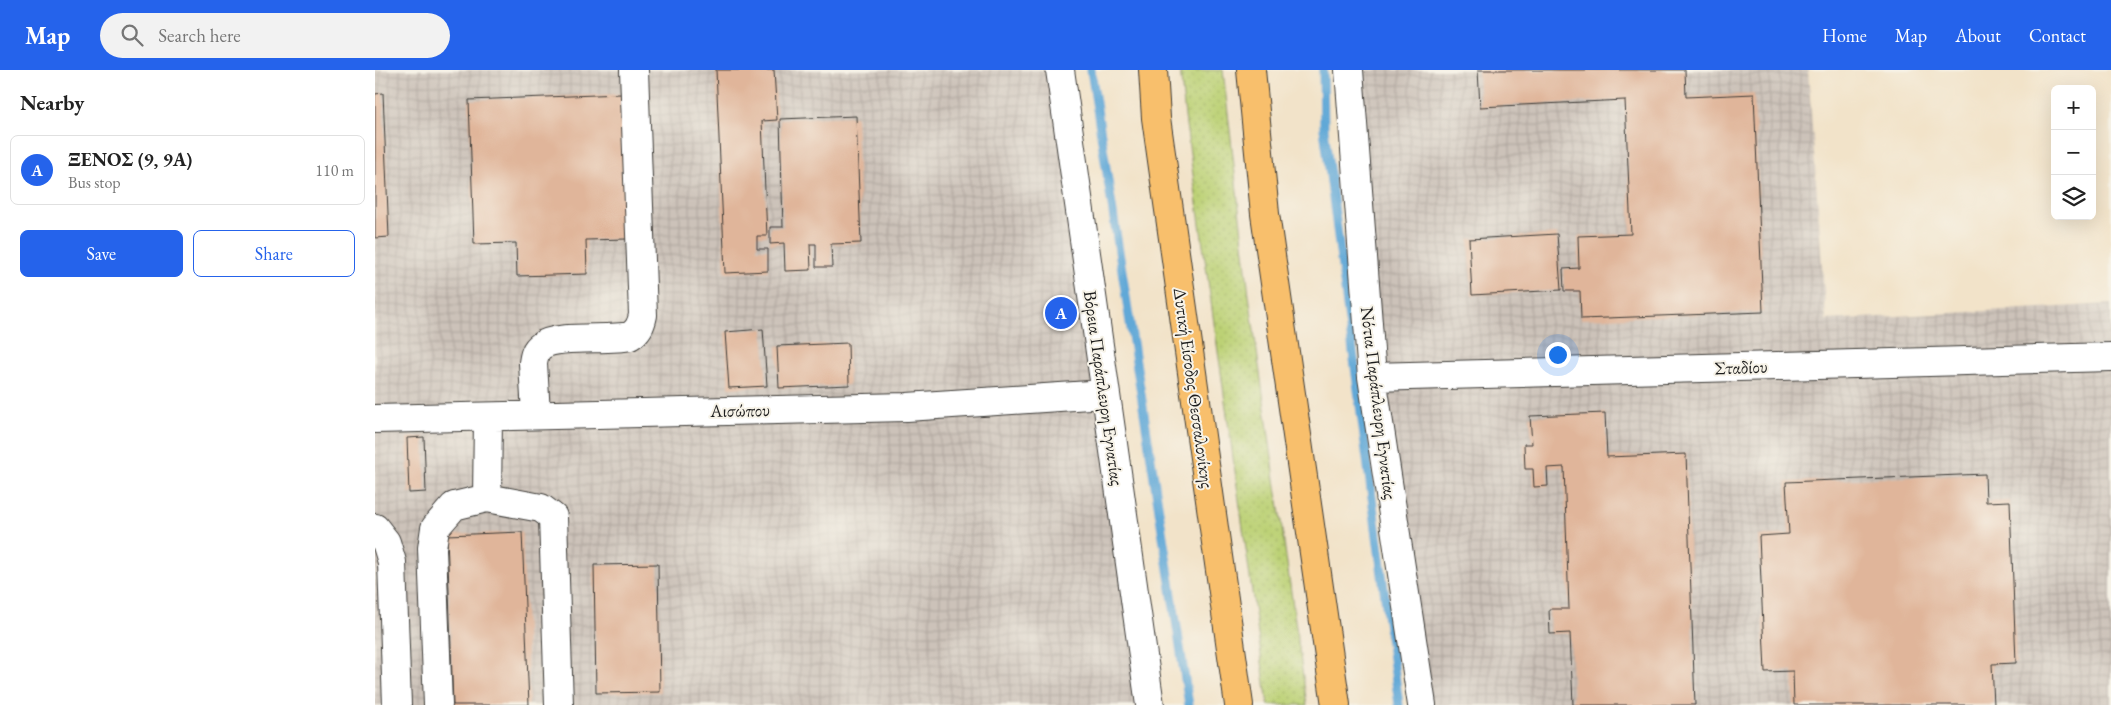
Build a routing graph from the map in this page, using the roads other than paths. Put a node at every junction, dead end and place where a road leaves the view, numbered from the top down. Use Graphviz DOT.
graph roads {
  1 [pos="634,70"];
  2 [pos="1060,70"];
  3 [pos="1153,70"];
  4 [pos="1251,70"];
  5 [pos="1349,70"];
  6 [pos="2111,357"];
  7 [pos="1372,377"];
  8 [pos="1105,394"];
  9 [pos="536,414"];
  10 [pos="488,417"];
  11 [pos="375,419"];
  12 [pos="487,498"];
  13 [pos="375,528"];
  14 [pos="397,705"];
  15 [pos="438,705"];
  16 [pos="559,705"];
  17 [pos="1150,705"];
  18 [pos="1239,705"];
  19 [pos="1336,705"];
  20 [pos="1422,705"];
  1 -- 9 [label="street"];
  2 -- 8 [label="street, Βόρεια Παράπλευρη Εγνατίας"];
  3 -- 18 [label="highway, Δυτική Είσοδος Θεσσαλονίκης"];
  4 -- 19 [label="highway"];
  5 -- 7 [label="street, Νότια Παράπλευρη Εγνατίας"];
  6 -- 7 [label="street, Σταδίου"];
  7 -- 20 [label="street, Νότια Παράπλευρη Εγνατίας"];
  8 -- 9 [label="street, Αισώπου"];
  8 -- 17 [label="street, Βόρεια Παράπλευρη Εγνατίας"];
  9 -- 10 [label="street, Αισώπου"];
  10 -- 11 [label="street, Αισώπου"];
  10 -- 12 [label="street"];
  12 -- 15 [label="street"];
  12 -- 16 [label="street"];
  13 -- 14 [label="street"];
}
